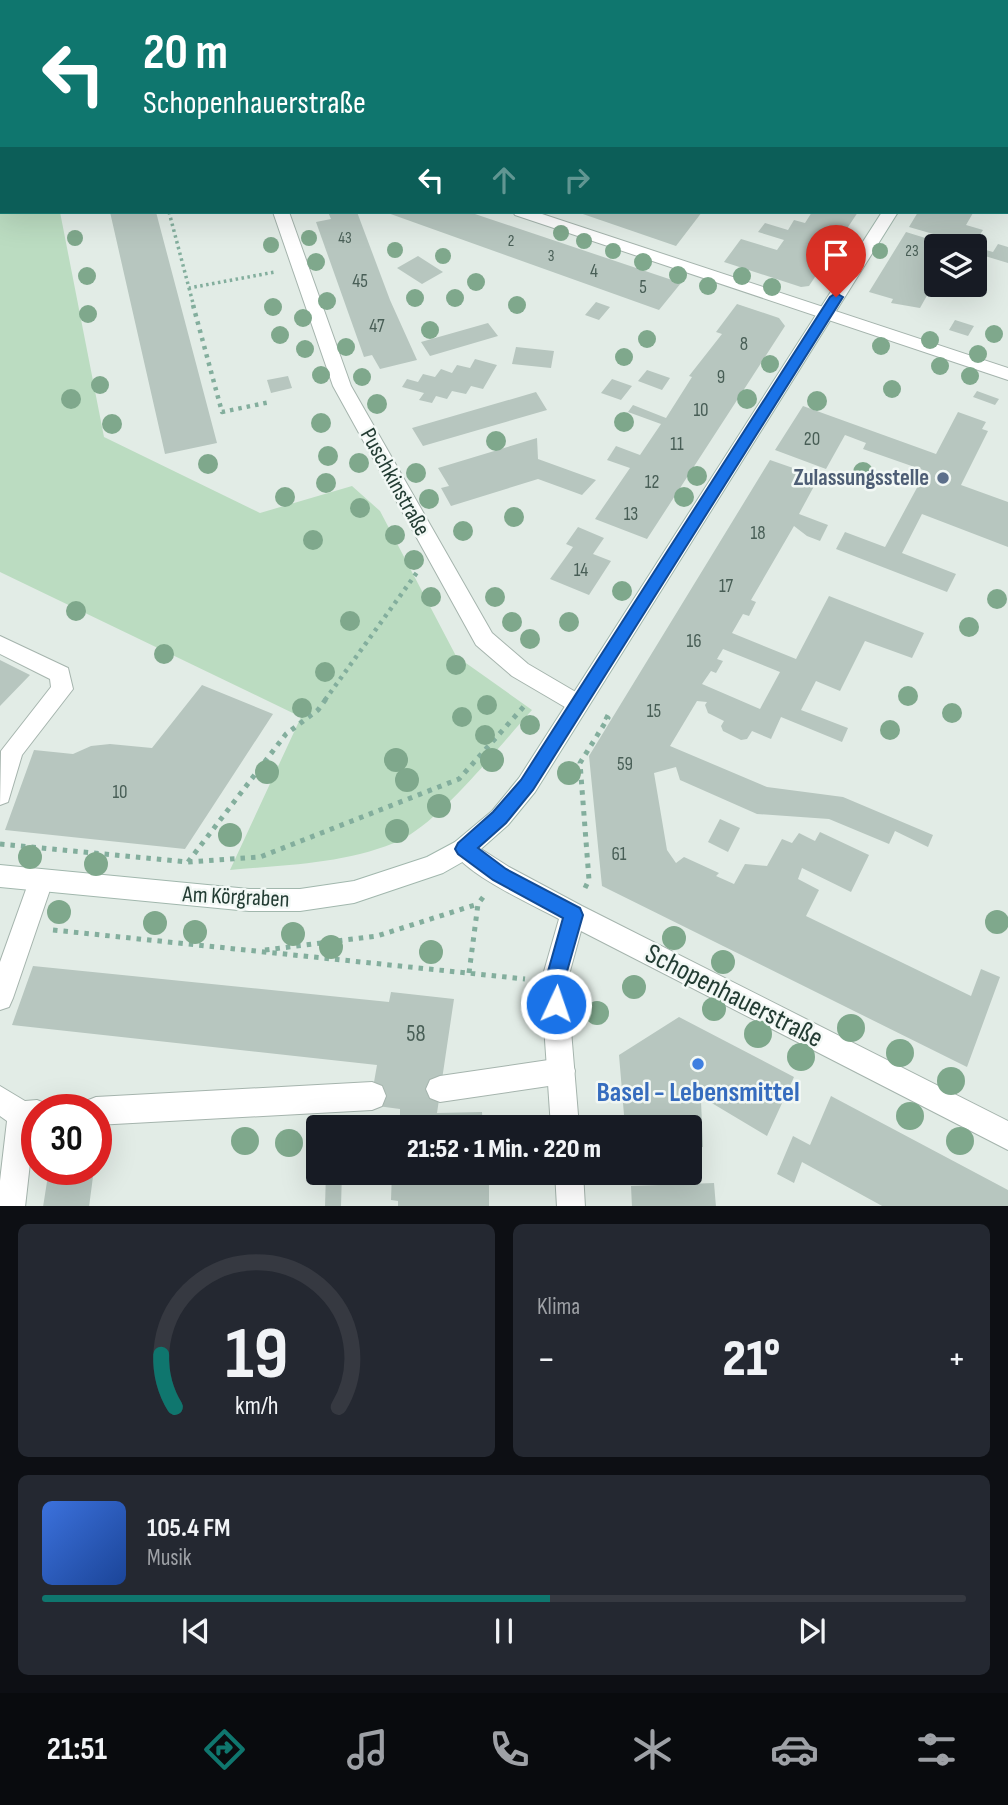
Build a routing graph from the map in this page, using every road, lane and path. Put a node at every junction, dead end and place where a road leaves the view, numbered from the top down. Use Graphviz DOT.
graph roads {
  1 [pos="170,214"];
  2 [pos="282,214"];
  3 [pos="527,214"];
  4 [pos="889,214"];
  5 [pos="300,267"];
  6 [pos="189,288"];
  7 [pos="825,314"];
  8 [pos="1008,374"];
  9 [pos="270,402"];
  10 [pos="433,551"];
  11 [pos="0,644"];
  12 [pos="543,684"];
  13 [pos="578,704"];
  14 [pos="6,748"];
  15 [pos="0,795"];
  16 [pos="0,844"];
  17 [pos="464,849"];
  18 [pos="188,862"];
  19 [pos="500,874"];
  20 [pos="0,877"];
  21 [pos="41,881"];
  22 [pos="478,904"];
  23 [pos="573,915"];
  24 [pos="26,927"];
  25 [pos="257,951"];
  26 [pos="469,973"];
  27 [pos="554,982"];
  28 [pos="0,999"];
  29 [pos="562,1071"];
  30 [pos="440,1089"];
  31 [pos="372,1096"];
  32 [pos="20,1110"];
  33 [pos="112,1110"];
  34 [pos="564,1115"];
  35 [pos="1008,1136"];
  36 [pos="570,1185"];
  37 [pos="12,1206"];
  38 [pos="571,1206"];
  1 -- 6 [label="path"];
  2 -- 5 [label="street, Puschkinstraße"];
  3 -- 7 [label="street"];
  4 -- 7 [label="street, Am Körgraben"];
  5 -- 6 [label="path"];
  5 -- 10 [label="street, Puschkinstraße"];
  6 -- 9 [label="path"];
  7 -- 8 [label="street"];
  7 -- 13 [label="street, Am Körgraben"];
  10 -- 12 [label="street, Puschkinstraße"];
  10 -- 18 [label="path"];
  11 -- 14 [label="street"];
  12 -- 13 [label="street, Puschkinstraße"];
  12 -- 18 [label="path"];
  13 -- 17 [label="street, Am Körgraben"];
  13 -- 23 [label="path"];
  14 -- 15 [label="street"];
  16 -- 18 [label="path"];
  17 -- 19 [label="street, Schopenhauerstraße"];
  17 -- 21 [label="street, Am Körgraben"];
  19 -- 22 [label="path"];
  19 -- 23 [label="street, Schopenhauerstraße"];
  20 -- 21 [label="street, Am Körgraben"];
  21 -- 24 [label="street"];
  22 -- 25 [label="path"];
  22 -- 26 [label="path"];
  23 -- 27 [label="street"];
  23 -- 35 [label="street, Schopenhauerstraße"];
  24 -- 25 [label="path"];
  24 -- 28 [label="street"];
  25 -- 26 [label="path"];
  26 -- 27 [label="path"];
  27 -- 29 [label="street"];
  29 -- 30 [label="street"];
  29 -- 34 [label="street"];
  31 -- 33 [label="street"];
  32 -- 37 [label="street"];
  36 -- 38 [label="street"];
}
